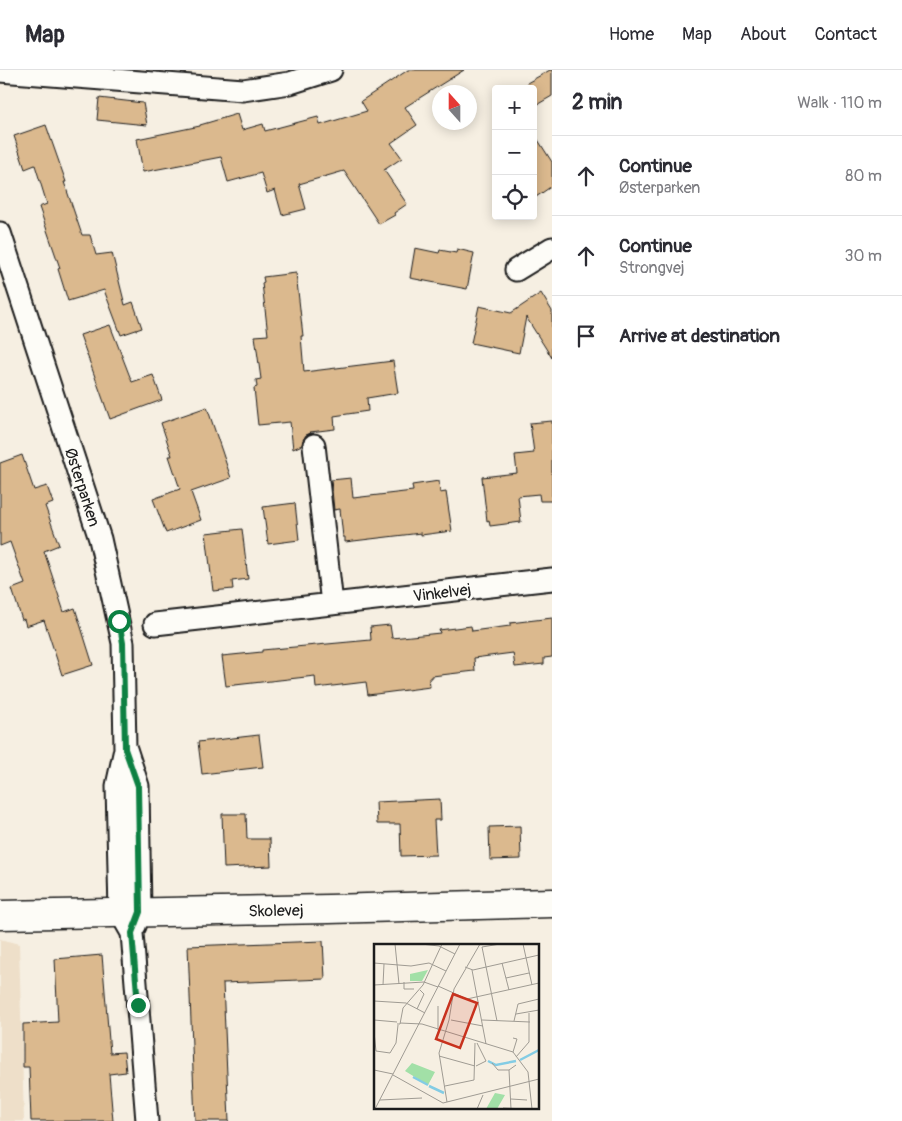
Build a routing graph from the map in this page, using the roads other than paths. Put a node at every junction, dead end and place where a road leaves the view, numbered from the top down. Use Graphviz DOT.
graph roads {
  1 [pos="331,70"];
  2 [pos="0,71"];
  3 [pos="0,233"];
  4 [pos="552,248"];
  5 [pos="516,270"];
  6 [pos="314,445"];
  7 [pos="552,579"];
  8 [pos="332,604"];
  9 [pos="155,624"];
  10 [pos="552,903"];
  11 [pos="0,914"];
  12 [pos="131,919"];
  13 [pos="147,1121"];
  1 -- 2 [label="street"];
  3 -- 12 [label="street, Østerparken"];
  4 -- 5 [label="street"];
  6 -- 8 [label="street"];
  7 -- 8 [label="street, Vinkelvej"];
  8 -- 9 [label="street, Vinkelvej"];
  10 -- 12 [label="street, Skolevej"];
  11 -- 12 [label="street, Skolevej"];
  12 -- 13 [label="street, Østerparken"];
}
